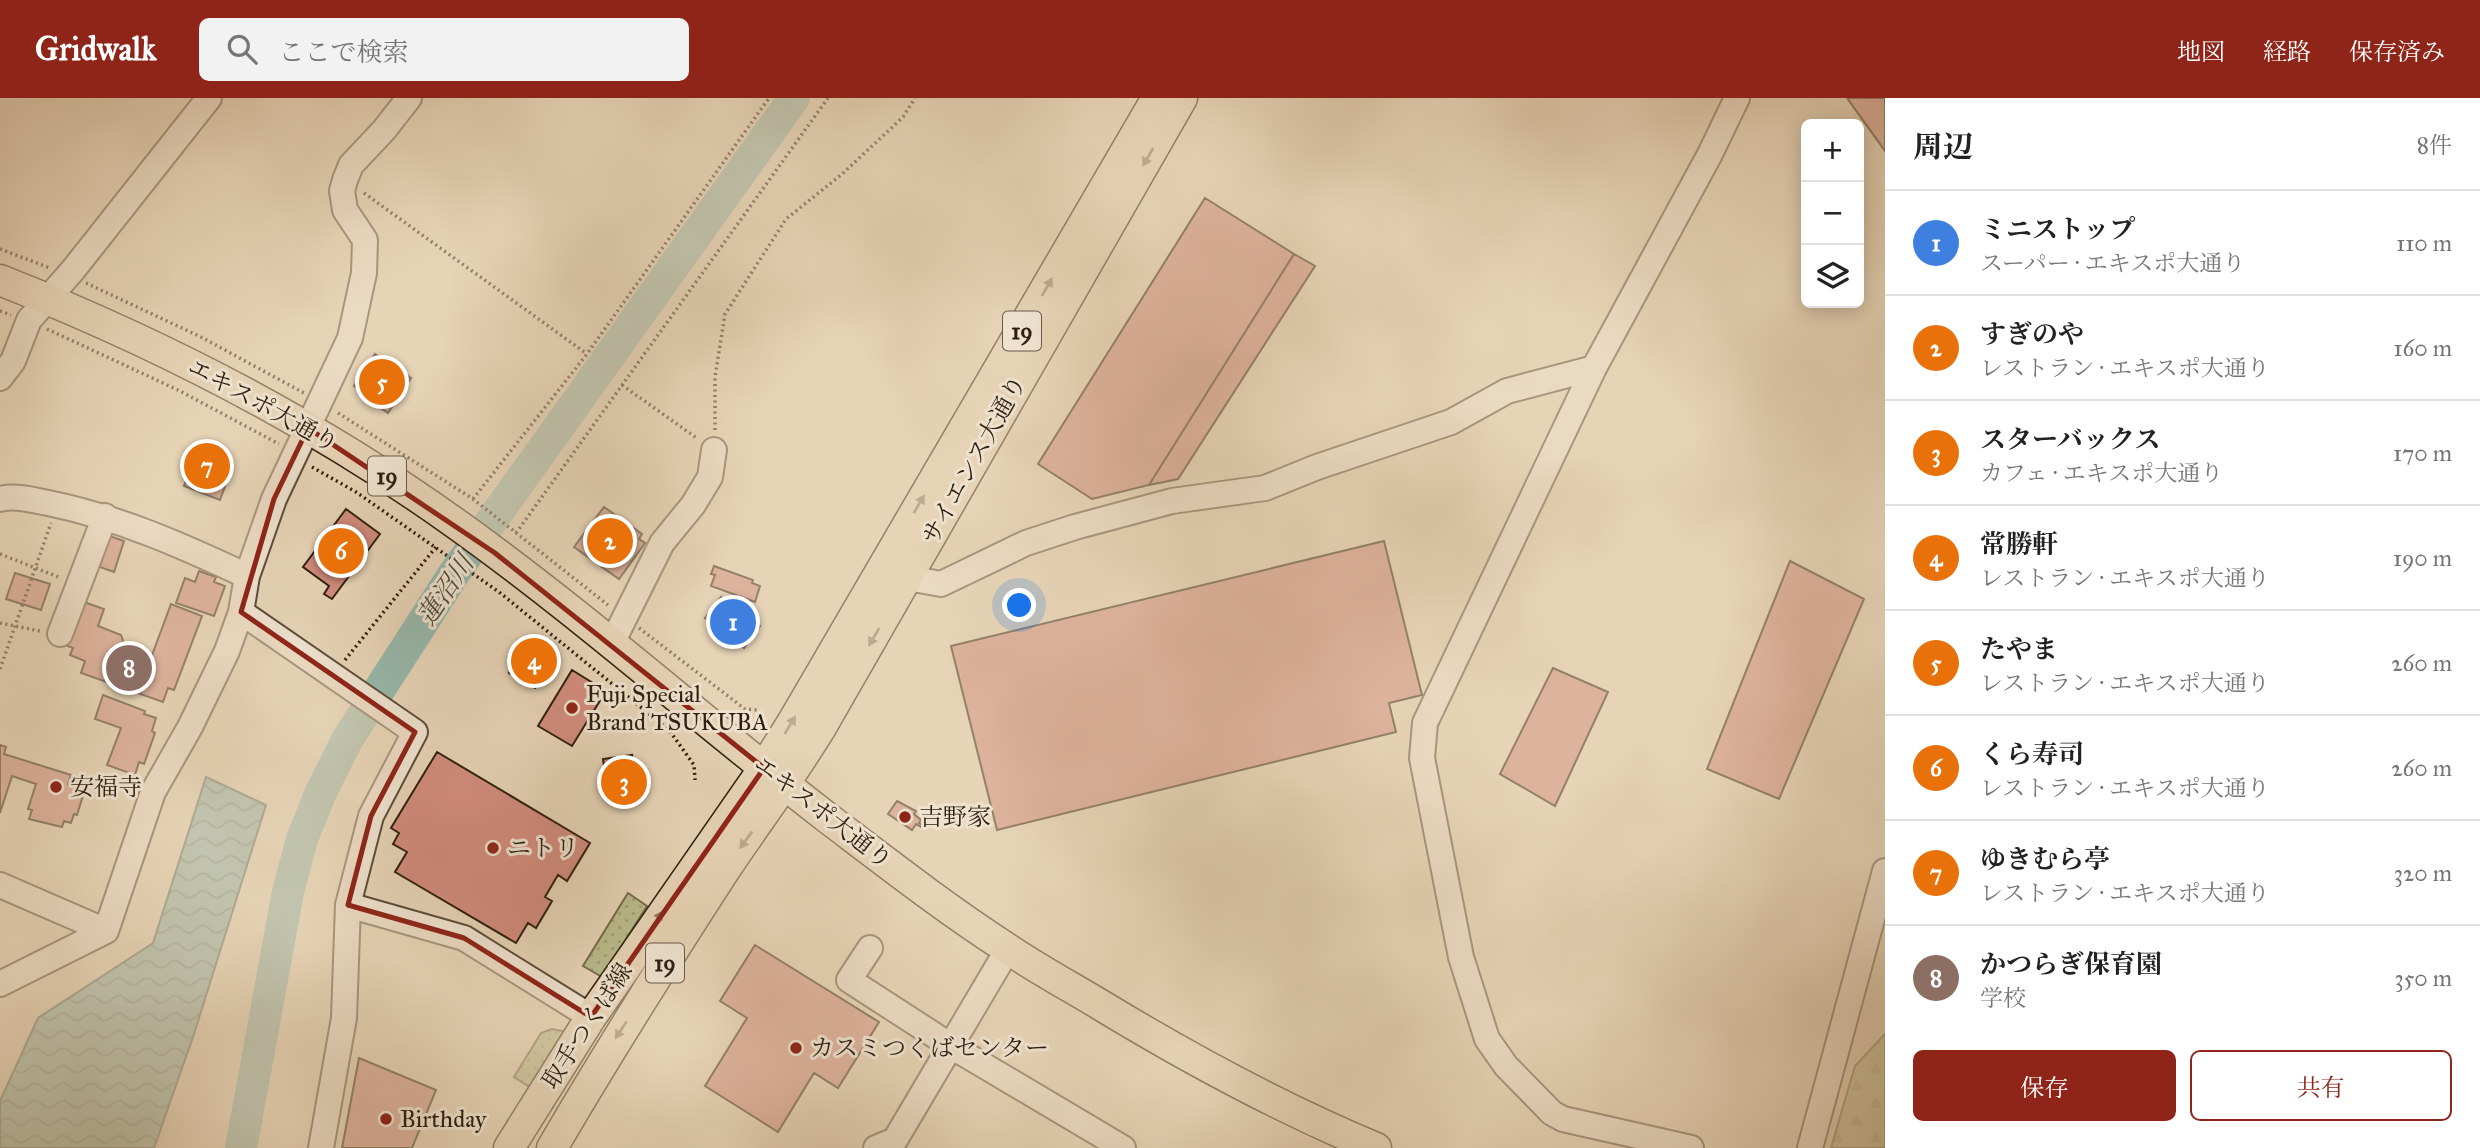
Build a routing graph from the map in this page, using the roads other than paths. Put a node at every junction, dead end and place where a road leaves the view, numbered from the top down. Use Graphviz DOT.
graph roads {
  1 [pos="209,98"];
  2 [pos="409,98"];
  3 [pos="1157,98"];
  4 [pos="1182,98"];
  5 [pos="1737,98"];
  6 [pos="0,279"];
  7 [pos="38,309"];
  8 [pos="1594,368"];
  9 [pos="0,378"];
  10 [pos="308,428"];
  11 [pos="714,450"];
  12 [pos="0,499"];
  13 [pos="105,516"];
  14 [pos="897,570"];
  15 [pos="247,576"];
  16 [pos="241,612"];
  17 [pos="60,634"];
  18 [pos="611,645"];
  19 [pos="775,776"];
  20 [pos="1885,871"];
  21 [pos="0,885"];
  22 [pos="348,905"];
  23 [pos="106,931"];
  24 [pos="870,947"];
  25 [pos="1008,950"];
  26 [pos="0,984"];
  27 [pos="591,1017"];
  28 [pos="951,1046"];
  29 [pos="321,1148"];
  30 [pos="509,1148"];
  31 [pos="552,1148"];
  32 [pos="876,1148"];
  33 [pos="1123,1148"];
  34 [pos="1376,1148"];
  35 [pos="1691,1148"];
  36 [pos="1810,1148"];
  1 -- 7 [label="street"];
  2 -- 10 [label="street"];
  14 -- 3 [label="main road, サイエンス大通り / 19, one-way"];
  4 -- 14 [label="main road, サイエンス大通り / 19, one-way"];
  5 -- 8 [label="street"];
  6 -- 7 [label="main road, エキスポ大通り / 19"];
  7 -- 9 [label="street"];
  7 -- 10 [label="main road, エキスポ大通り / 19"];
  8 -- 14 [label="street"];
  8 -- 35 [label="street"];
  10 -- 15 [label="street"];
  10 -- 18 [label="main road, エキスポ大通り / 19"];
  11 -- 18 [label="street"];
  12 -- 13 [label="street"];
  13 -- 15 [label="street"];
  13 -- 17 [label="street"];
  14 -- 19 [label="main road, サイエンス大通り / 19"];
  15 -- 16 [label="street"];
  16 -- 22 [label="street"];
  16 -- 23 [label="street"];
  18 -- 19 [label="main road, エキスポ大通り / 19"];
  19 -- 25 [label="main road, エキスポ大通り"];
  27 -- 19 [label="main road, 取手つくば線 / 19, one-way"];
  19 -- 31 [label="main road, 取手つくば線 / 19, one-way"];
  20 -- 36 [label="street"];
  21 -- 23 [label="street"];
  22 -- 27 [label="street"];
  22 -- 29 [label="street"];
  23 -- 26 [label="street"];
  24 -- 28 [label="street"];
  25 -- 28 [label="street"];
  25 -- 34 [label="main road, エキスポ大通り"];
  27 -- 30 [label="main road, 取手つくば線 / 19"];
  28 -- 32 [label="street"];
  28 -- 33 [label="street"];
}
